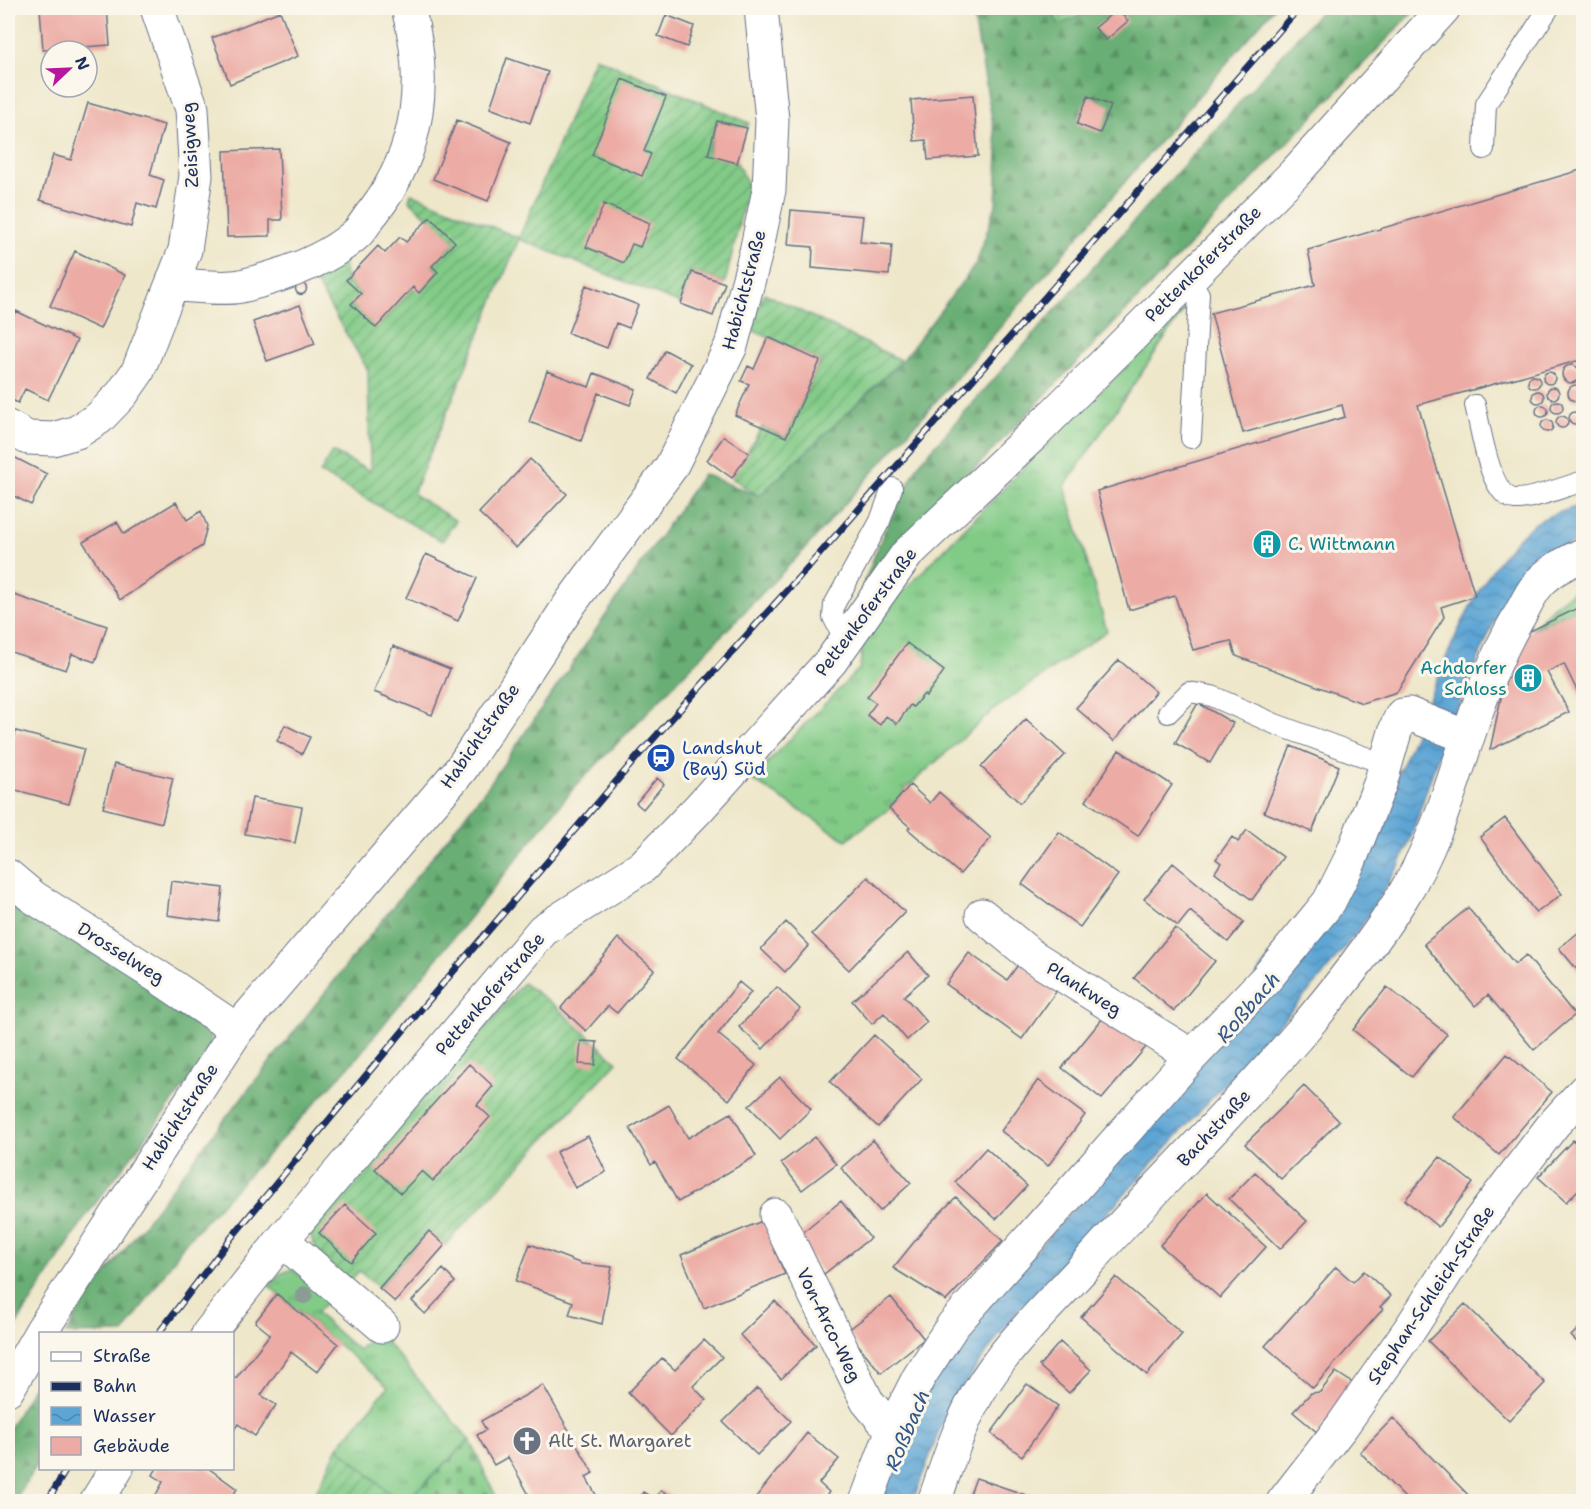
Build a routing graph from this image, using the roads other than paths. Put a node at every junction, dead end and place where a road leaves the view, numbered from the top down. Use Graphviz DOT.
graph roads {
  1 [pos="157,8"];
  2 [pos="408,8"];
  3 [pos="762,8"];
  4 [pos="1444,8"];
  5 [pos="1549,8"];
  6 [pos="1484,149"];
  7 [pos="1188,278"];
  8 [pos="173,285"];
  9 [pos="1475,405"];
  10 [pos="8,427"];
  11 [pos="1191,438"];
  12 [pos="1584,481"];
  13 [pos="892,488"];
  14 [pos="1584,554"];
  15 [pos="845,640"];
  16 [pos="1168,713"];
  17 [pos="1445,728"];
  18 [pos="1387,765"];
  19 [pos="8,876"];
  20 [pos="982,915"];
  21 [pos="237,1029"];
  22 [pos="1192,1056"];
  23 [pos="1584,1091"];
  24 [pos="776,1215"];
  25 [pos="282,1240"];
  26 [pos="382,1326"];
  27 [pos="41,1332"];
  28 [pos="210,1332"];
  29 [pos="39,1335"];
  30 [pos="8,1389"];
  31 [pos="894,1426"];
  32 [pos="116,1470"];
  33 [pos="96,1502"];
  34 [pos="866,1502"];
  35 [pos="934,1502"];
  36 [pos="1282,1502"];
  1 -- 8 [label="street, Zeisigweg"];
  2 -- 8 [label="street"];
  3 -- 21 [label="street, Habichtstraße"];
  4 -- 7 [label="street, Pettenkoferstraße"];
  5 -- 6 [label="lane"];
  7 -- 11 [label="lane"];
  7 -- 15 [label="street, Pettenkoferstraße"];
  8 -- 10 [label="street, Zeisigweg"];
  9 -- 12 [label="lane"];
  13 -- 15 [label="lane"];
  14 -- 17 [label="street, Bachstraße"];
  15 -- 25 [label="street, Pettenkoferstraße"];
  16 -- 18 [label="lane"];
  17 -- 18 [label="street"];
  17 -- 35 [label="street, Bachstraße"];
  18 -- 22 [label="street"];
  19 -- 21 [label="street, Drosselweg"];
  20 -- 22 [label="street, Plankweg"];
  21 -- 27 [label="street, Habichtstraße"];
  22 -- 31 [label="street"];
  23 -- 36 [label="street, Stephan-Schleich-Straße"];
  24 -- 31 [label="street, Von-Arco-Weg"];
  25 -- 26 [label="street"];
  25 -- 28 [label="street, Pettenkoferstraße"];
  29 -- 30 [label="street, Habichtstraße"];
  31 -- 34 [label="street"];
  32 -- 33 [label="street"];
}
